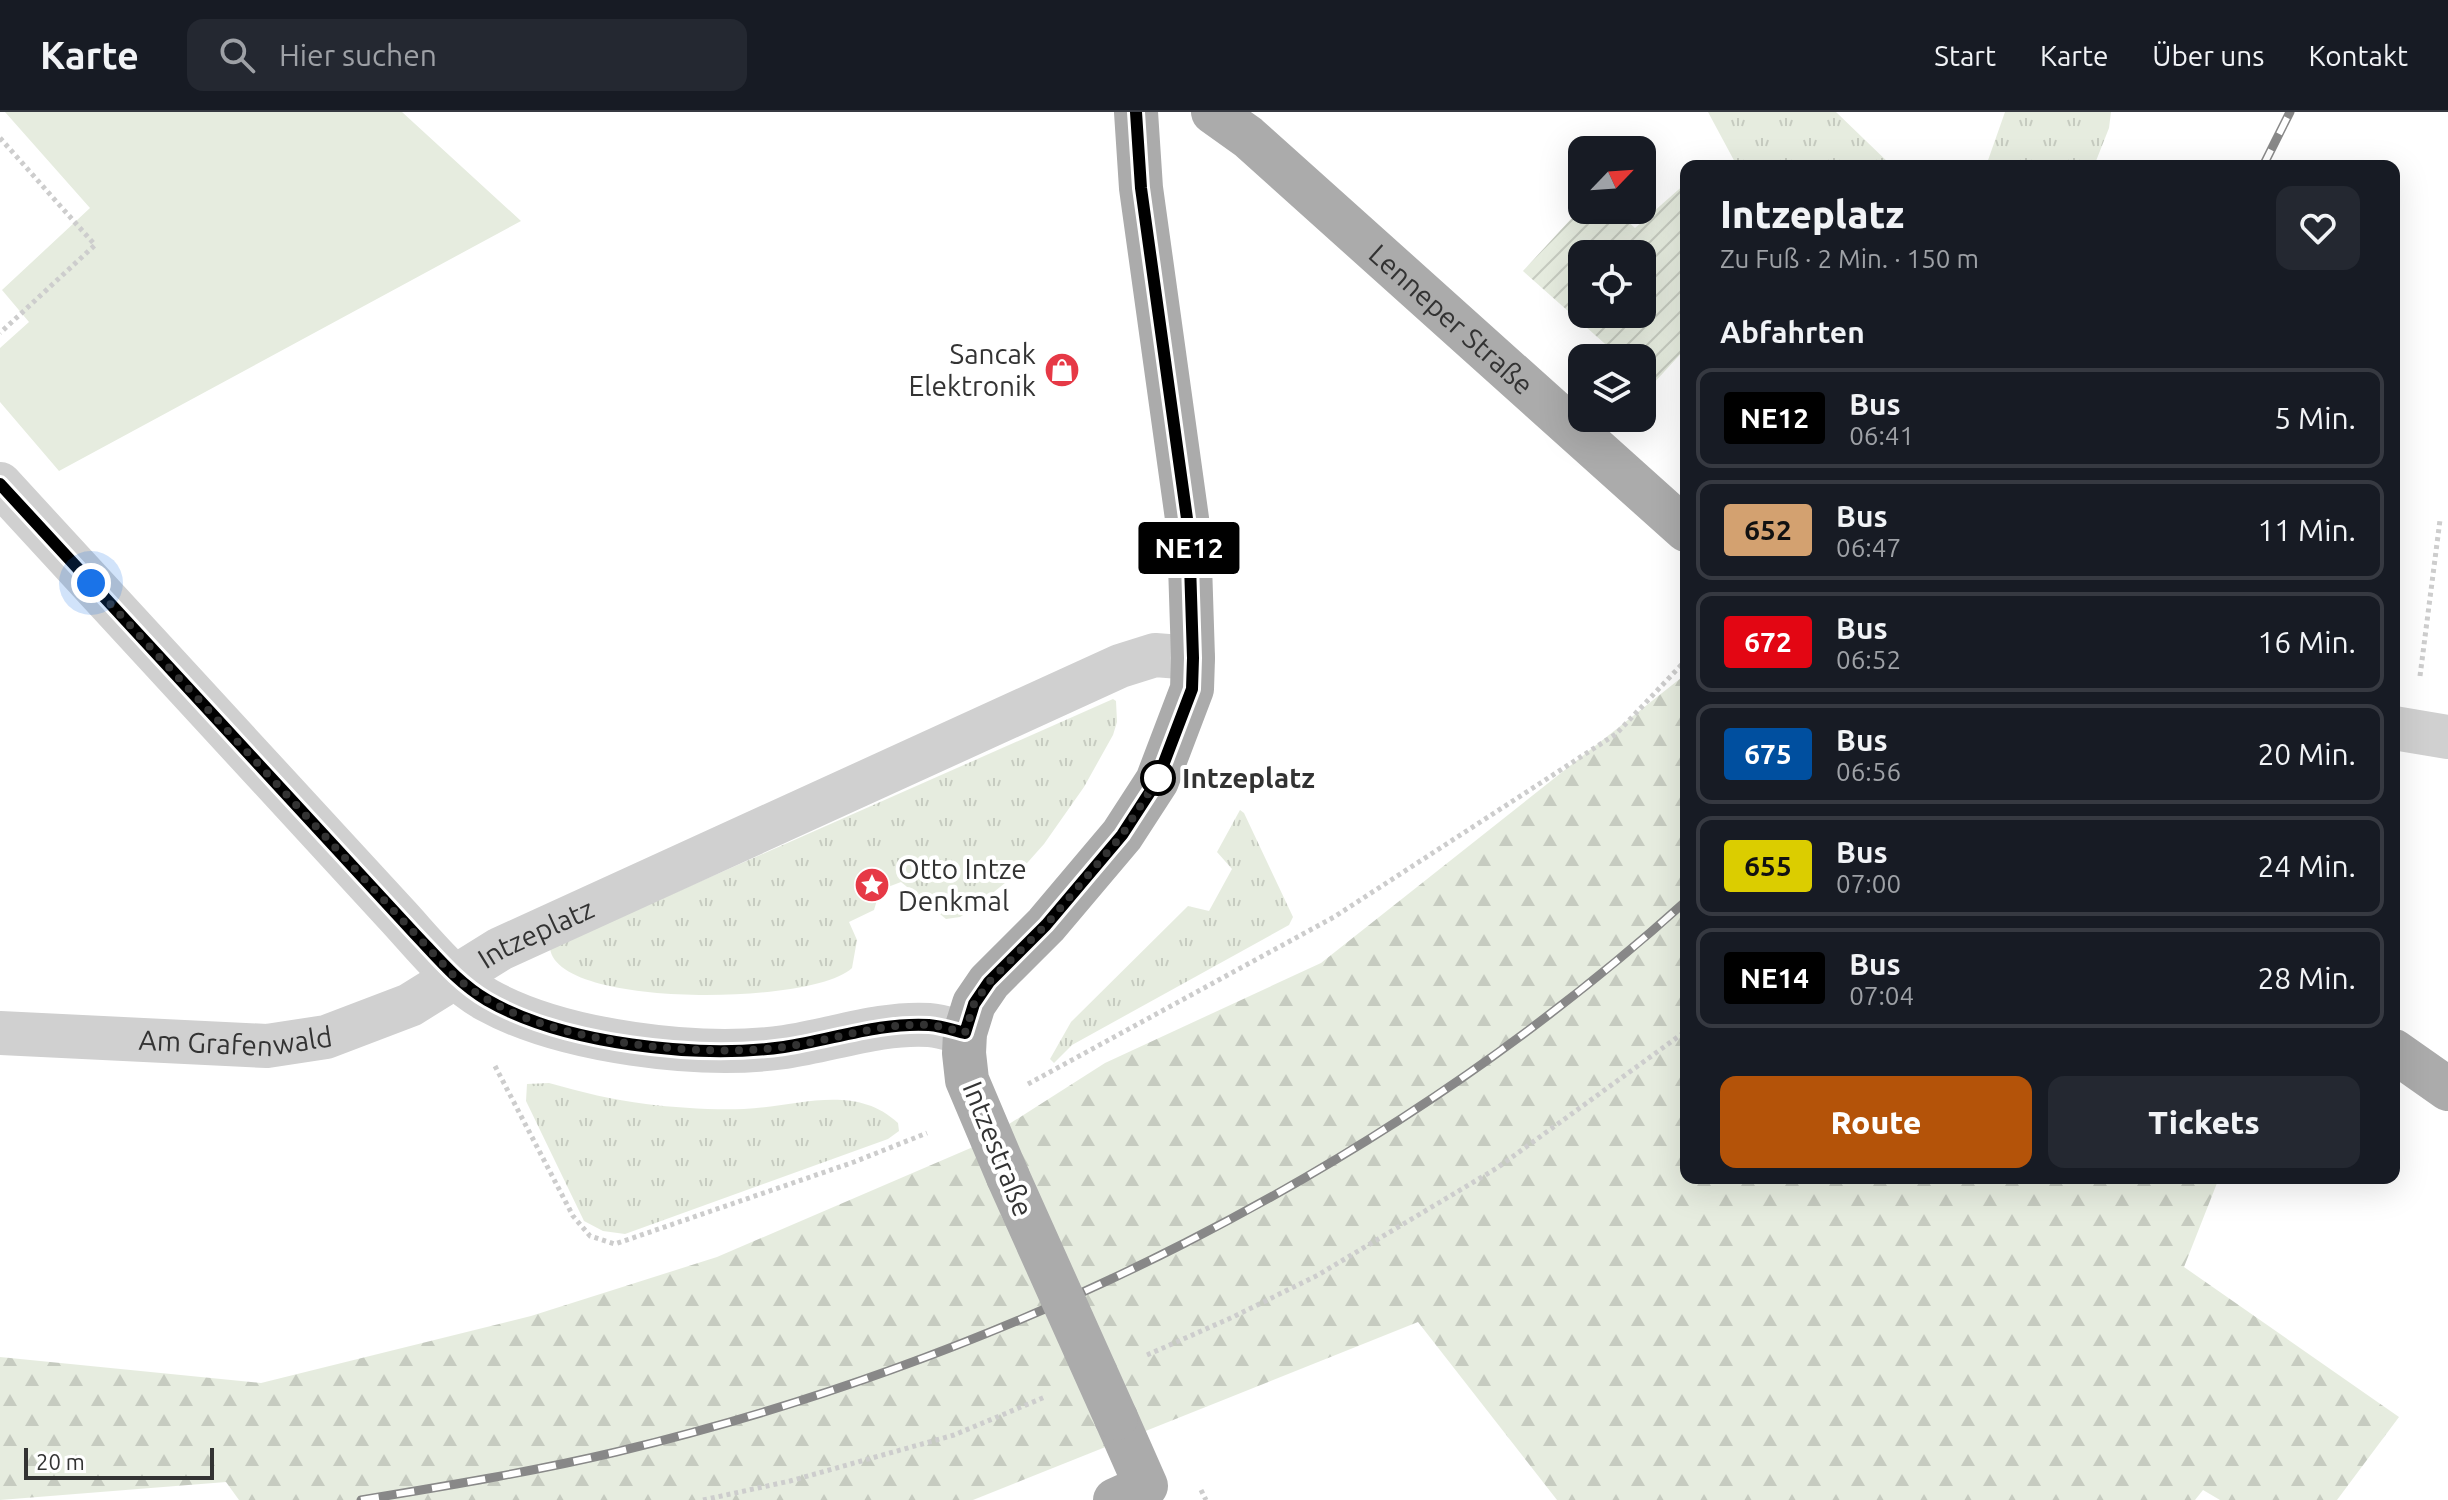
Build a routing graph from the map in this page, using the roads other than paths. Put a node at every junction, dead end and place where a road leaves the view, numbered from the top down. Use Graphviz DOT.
graph roads {
  1 [pos="1136,112"];
  2 [pos="1213,112"];
  3 [pos="0,484"];
  4 [pos="1680,525"];
  5 [pos="1193,658"];
  6 [pos="2400,729"];
  7 [pos="2448,737"];
  8 [pos="455,977"];
  9 [pos="0,1033"];
  10 [pos="965,1033"];
  11 [pos="2400,1055"];
  12 [pos="2448,1089"];
  13 [pos="1139,1495"];
  1 -- 5 [label="main road, Intzestraße"];
  2 -- 4 [label="main road, Lenneper Straße"];
  3 -- 8 [label="street"];
  5 -- 8 [label="street, Intzeplatz"];
  5 -- 10 [label="main road, Intzestraße"];
  6 -- 7 [label="street"];
  8 -- 9 [label="street, Am Grafenwald"];
  8 -- 10 [label="street"];
  10 -- 13 [label="main road, Intzestraße, bridge"];
  11 -- 12 [label="main road"];
}
